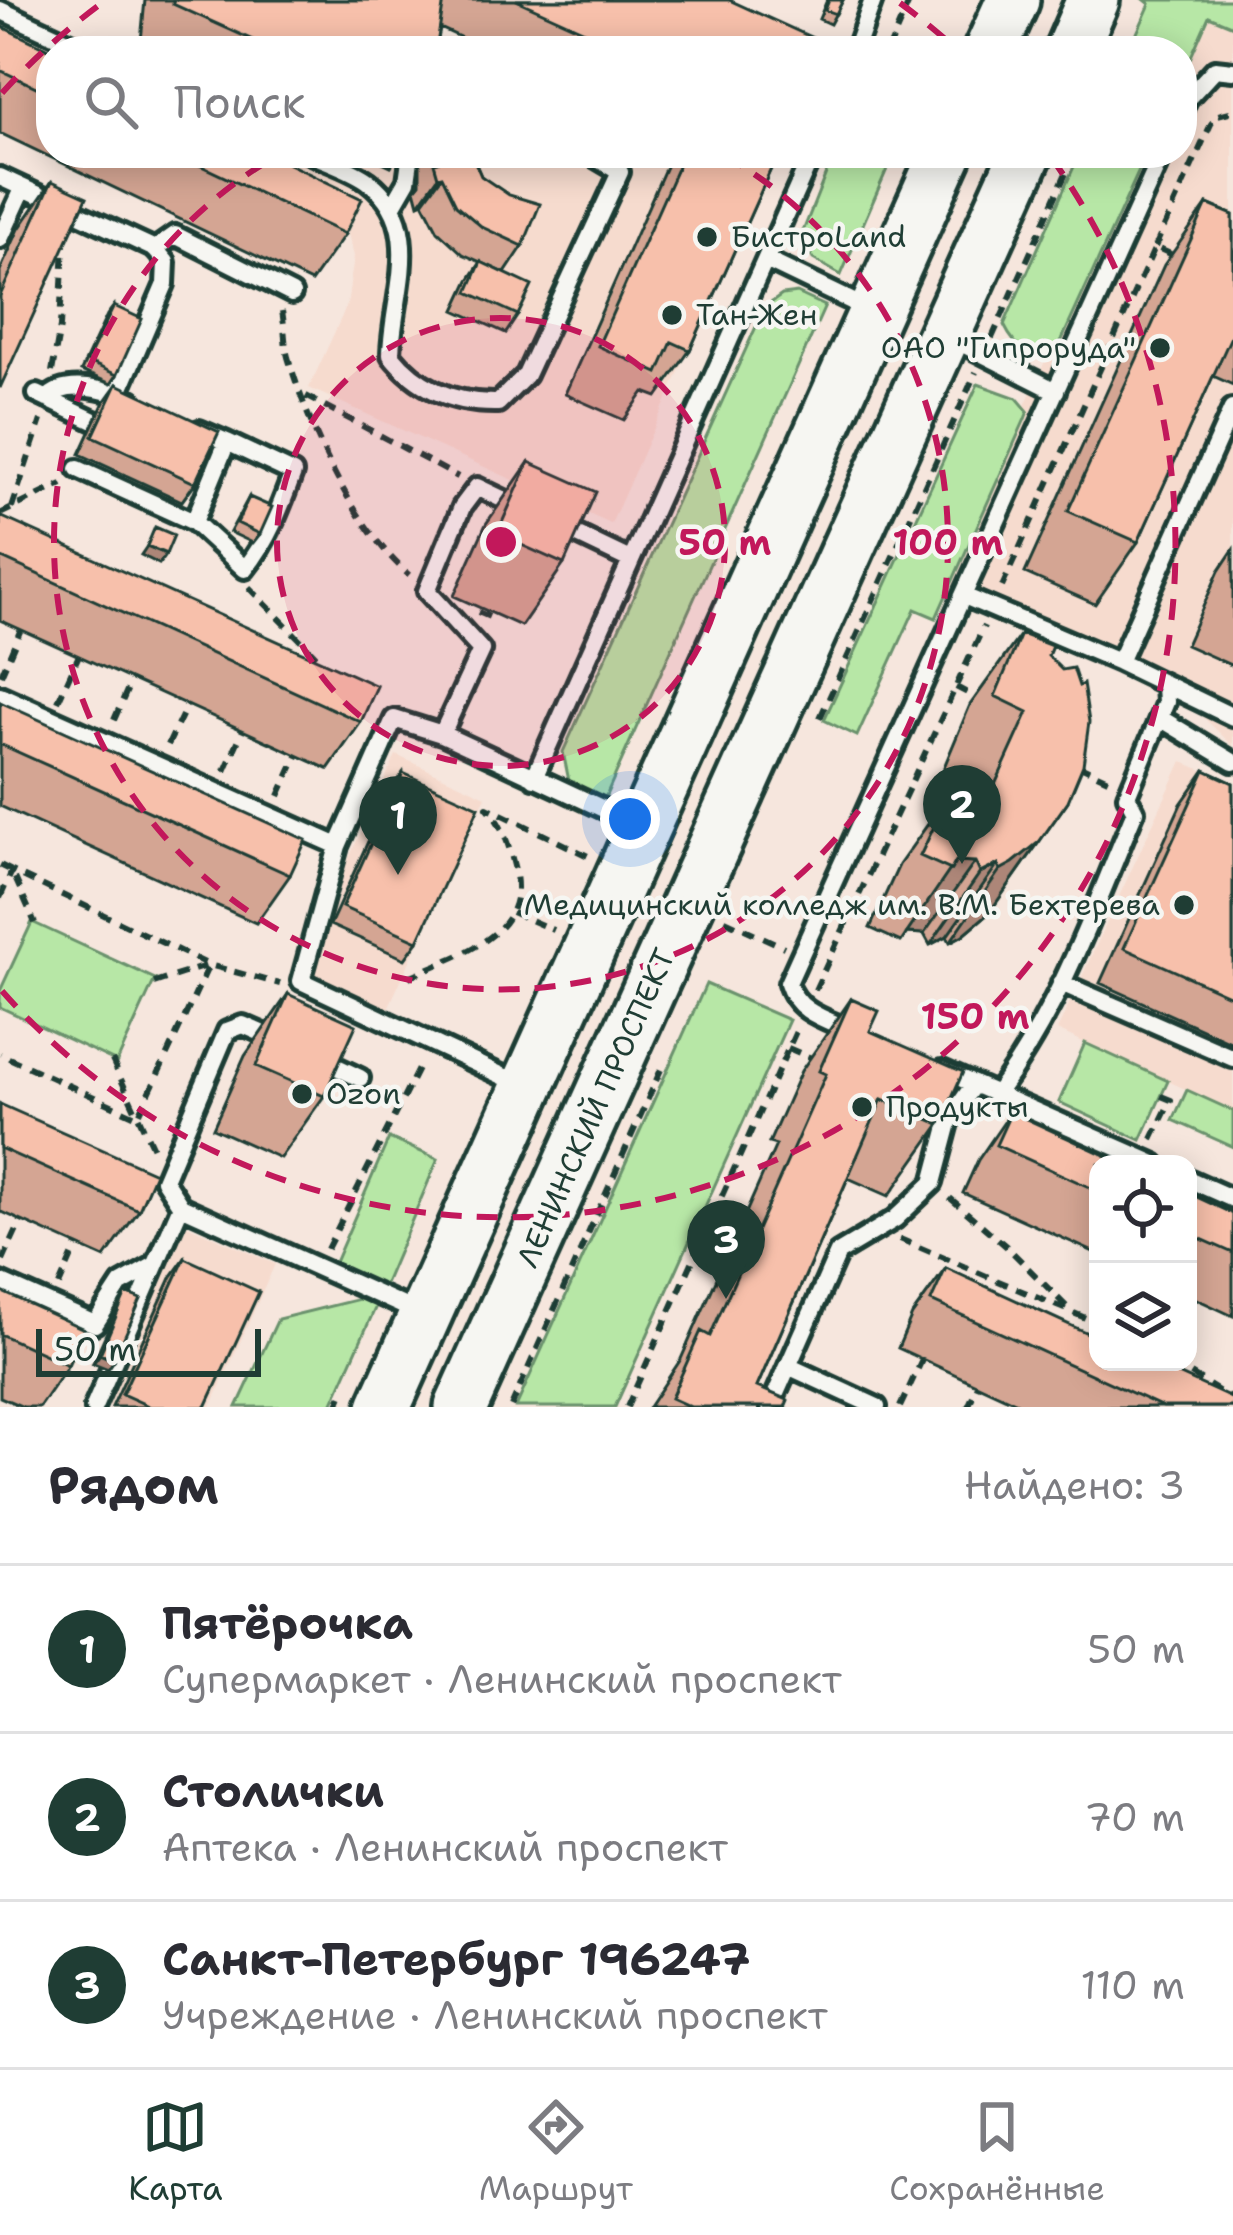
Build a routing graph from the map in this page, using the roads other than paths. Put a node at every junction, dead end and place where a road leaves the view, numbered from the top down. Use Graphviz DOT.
graph roads {
  1 [pos="873,0"];
  2 [pos="1012,0"];
  3 [pos="1094,0"];
  4 [pos="0,10"];
  5 [pos="56,36"];
  6 [pos="860,36"];
  7 [pos="996,36"];
  8 [pos="1078,36"];
  9 [pos="1233,70"];
  10 [pos="1197,92"];
  11 [pos="340,168"];
  12 [pos="409,168"];
  13 [pos="613,168"];
  14 [pos="807,168"];
  15 [pos="940,168"];
  16 [pos="1021,168"];
  17 [pos="1156,168"];
  18 [pos="0,177"];
  19 [pos="23,189"];
  20 [pos="392,207"];
  21 [pos="0,239"];
  22 [pos="155,249"];
  23 [pos="767,261"];
  24 [pos="292,294"];
  25 [pos="877,313"];
  26 [pos="965,345"];
  27 [pos="1056,391"];
  28 [pos="118,394"];
  29 [pos="140,404"];
  30 [pos="1232,409"];
  31 [pos="94,422"];
  32 [pos="183,423"];
  33 [pos="227,442"];
  34 [pos="76,473"];
  35 [pos="194,522"];
  36 [pos="630,560"];
  37 [pos="964,596"];
  38 [pos="1118,662"];
  39 [pos="1165,686"];
  40 [pos="0,695"];
  41 [pos="1233,717"];
  42 [pos="1160,718"];
  43 [pos="442,734"];
  44 [pos="1233,761"];
  45 [pos="534,778"];
  46 [pos="644,828"];
  47 [pos="338,846"];
  48 [pos="1061,982"];
  49 [pos="868,1038"];
  50 [pos="1233,1058"];
  51 [pos="932,1066"];
  52 [pos="360,1078"];
  53 [pos="974,1084"];
  54 [pos="527,1088"];
  55 [pos="996,1094"];
  56 [pos="1135,1155"];
  57 [pos="1197,1183"];
  58 [pos="1233,1199"];
  59 [pos="182,1206"];
  60 [pos="155,1265"];
  61 [pos="0,1282"];
  62 [pos="425,1316"];
  63 [pos="788,1366"];
  64 [pos="94,1407"];
  65 [pos="384,1407"];
  66 [pos="461,1407"];
  67 [pos="770,1407"];
  68 [pos="877,1407"];
  1 -- 6 [label="lane"];
  2 -- 7 [label="main road"];
  3 -- 8 [label="main road"];
  4 -- 5 [label="lane"];
  9 -- 10 [label="lane"];
  11 -- 20 [label="lane"];
  12 -- 20 [label="lane"];
  13 -- 20 [label="lane"];
  14 -- 23 [label="lane"];
  15 -- 25 [label="main road"];
  16 -- 26 [label="main road, ЛЕНИНСКИЙ ПРОСПЕКТ"];
  17 -- 27 [label="lane"];
  18 -- 19 [label="lane"];
  19 -- 21 [label="lane"];
  19 -- 22 [label="lane"];
  22 -- 24 [label="lane"];
  22 -- 28 [label="lane"];
  23 -- 25 [label="lane"];
  23 -- 36 [label="lane"];
  25 -- 46 [label="main road"];
  26 -- 27 [label="lane"];
  26 -- 66 [label="main road, ЛЕНИНСКИЙ ПРОСПЕКТ"];
  27 -- 37 [label="lane"];
  28 -- 29 [label="lane"];
  28 -- 31 [label="lane"];
  30 -- 38 [label="lane"];
  32 -- 33 [label="lane"];
  33 -- 35 [label="lane"];
  33 -- 35 [label="lane"];
  34 -- 35 [label="lane"];
  36 -- 43 [label="lane"];
  36 -- 45 [label="lane"];
  37 -- 38 [label="lane"];
  37 -- 49 [label="lane"];
  38 -- 39 [label="lane"];
  39 -- 41 [label="lane"];
  39 -- 42 [label="lane"];
  40 -- 47 [label="lane"];
  42 -- 44 [label="lane"];
  42 -- 48 [label="lane"];
  43 -- 45 [label="lane"];
  43 -- 47 [label="lane"];
  45 -- 46 [label="lane"];
  46 -- 54 [label="main road"];
  47 -- 54 [label="lane"];
  48 -- 50 [label="lane"];
  48 -- 55 [label="lane"];
  51 -- 53 [label="lane"];
  52 -- 59 [label="lane"];
  53 -- 55 [label="lane"];
  53 -- 63 [label="lane"];
  54 -- 62 [label="main road"];
  55 -- 56 [label="lane"];
  57 -- 58 [label="lane"];
  59 -- 60 [label="lane"];
  59 -- 62 [label="lane"];
  60 -- 61 [label="lane"];
  60 -- 64 [label="lane"];
  62 -- 65 [label="main road"];
  63 -- 67 [label="lane"];
  63 -- 68 [label="lane"];
}
